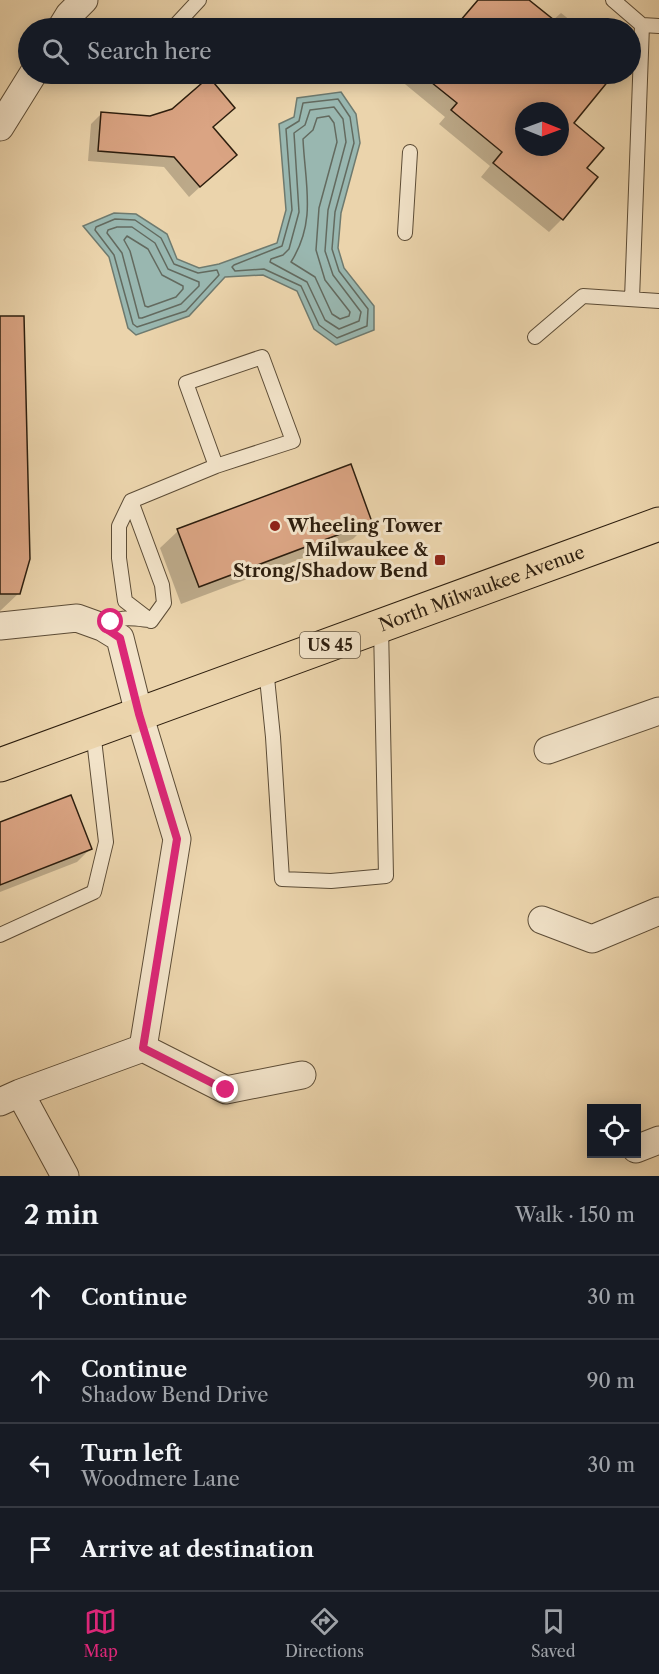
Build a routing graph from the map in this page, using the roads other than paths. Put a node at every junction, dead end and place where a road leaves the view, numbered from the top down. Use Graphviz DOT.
graph roads {
  1 [pos="198,0"];
  2 [pos="613,0"];
  3 [pos="182,18"];
  4 [pos="634,18"];
  5 [pos="642,25"];
  6 [pos="659,26"];
  7 [pos="641,52"];
  8 [pos="27,84"];
  9 [pos="640,84"];
  10 [pos="0,128"];
  11 [pos="410,152"];
  12 [pos="405,233"];
  13 [pos="632,299"];
  14 [pos="659,301"];
  15 [pos="535,337"];
  16 [pos="216,466"];
  17 [pos="131,501"];
  18 [pos="659,524"];
  19 [pos="151,621"];
  20 [pos="0,626"];
  21 [pos="381,626"];
  22 [pos="105,628"];
  23 [pos="266,668"];
  24 [pos="659,711"];
  25 [pos="139,714"];
  26 [pos="93,731"];
  27 [pos="548,750"];
  28 [pos="0,765"];
  29 [pos="659,911"];
  30 [pos="542,920"];
  31 [pos="0,935"];
  32 [pos="143,1048"];
  33 [pos="302,1075"];
  34 [pos="10,1098"];
  35 [pos="659,1140"];
  36 [pos="641,1147"];
  37 [pos="65,1176"];
  1 -- 3 [label="lane"];
  2 -- 4 [label="lane"];
  5 -- 6 [label="lane"];
  5 -- 7 [label="lane"];
  8 -- 10 [label="street"];
  9 -- 13 [label="lane"];
  11 -- 12 [label="lane"];
  13 -- 14 [label="lane"];
  13 -- 15 [label="lane"];
  16 -- 16 [label="lane"];
  16 -- 17 [label="lane"];
  17 -- 19 [label="lane"];
  17 -- 19 [label="lane"];
  18 -- 21 [label="main road, North Milwaukee Avenue / US 45"];
  19 -- 22 [label="lane"];
  20 -- 22 [label="street"];
  21 -- 23 [label="main road, North Milwaukee Avenue / US 45"];
  21 -- 23 [label="lane"];
  22 -- 25 [label="street"];
  23 -- 25 [label="main road, North Milwaukee Avenue / US 45"];
  24 -- 27 [label="street"];
  25 -- 26 [label="main road, North Milwaukee Avenue / US 45"];
  25 -- 32 [label="street"];
  26 -- 28 [label="main road, North Milwaukee Avenue / US 45"];
  26 -- 31 [label="lane"];
  29 -- 30 [label="street"];
  32 -- 33 [label="street"];
  32 -- 34 [label="street"];
  34 -- 37 [label="street"];
  35 -- 36 [label="street"];
}
